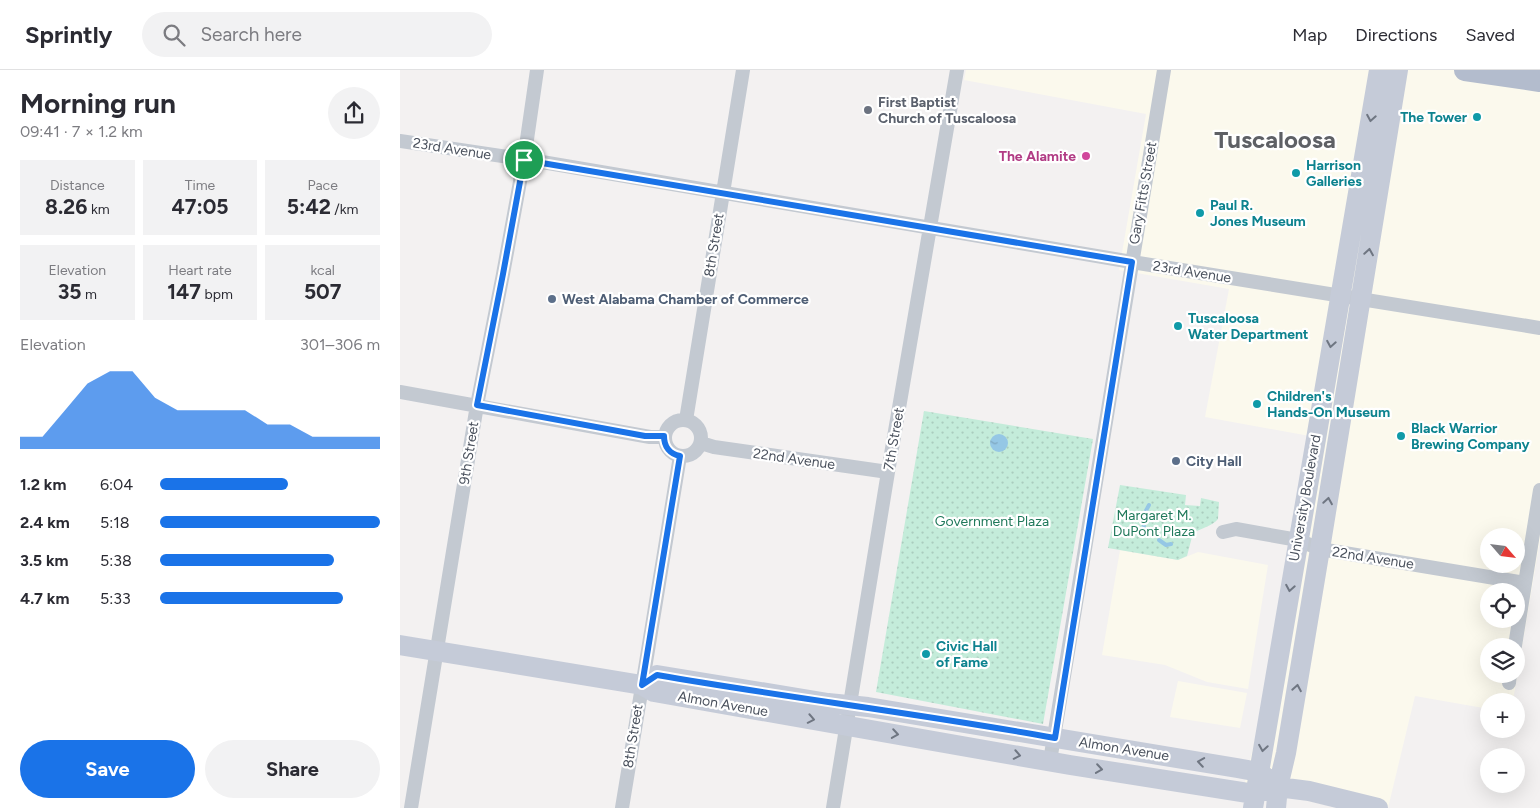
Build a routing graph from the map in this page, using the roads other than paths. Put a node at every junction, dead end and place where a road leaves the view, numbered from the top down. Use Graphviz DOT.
graph roads {
  1 [pos="537,70"];
  2 [pos="743,70"];
  3 [pos="957,70"];
  4 [pos="1164,70"];
  5 [pos="1379,70"];
  6 [pos="1398,70"];
  7 [pos="1466,70"];
  8 [pos="1540,81"];
  9 [pos="400,141"];
  10 [pos="524,160"];
  11 [pos="722,193"];
  12 [pos="931,227"];
  13 [pos="1132,262"];
  14 [pos="1340,296"];
  15 [pos="1361,300"];
  16 [pos="1540,328"];
  17 [pos="400,392"];
  18 [pos="477,405"];
  19 [pos="686,420"];
  20 [pos="664,436"];
  21 [pos="700,442"];
  22 [pos="680,456"];
  23 [pos="888,472"];
  24 [pos="1540,490"];
  25 [pos="1223,532"];
  26 [pos="1298,540"];
  27 [pos="1320,549"];
  28 [pos="1525,583"];
  29 [pos="400,645"];
  30 [pos="436,652"];
  31 [pos="642,685"];
  32 [pos="850,705"];
  33 [pos="847,726"];
  34 [pos="1055,738"];
  35 [pos="1050,761"];
  36 [pos="1259,772"];
  37 [pos="1278,788"];
  38 [pos="1254,801"];
  39 [pos="411,808"];
  40 [pos="622,808"];
  41 [pos="833,808"];
  42 [pos="1276,808"];
  43 [pos="1378,808"];
  1 -- 10 [label="street, 9th Street"];
  2 -- 11 [label="street, 8th Street"];
  3 -- 12 [label="street, 7th Street"];
  4 -- 13 [label="street, Gary Fitts Street"];
  5 -- 14 [label="main road, University Boulevard, one-way"];
  15 -- 6 [label="main road, University Boulevard, one-way"];
  7 -- 8 [label="main road"];
  9 -- 10 [label="street, 23rd Avenue"];
  10 -- 11 [label="street, 23rd Avenue"];
  10 -- 18 [label="street, 9th Street"];
  11 -- 12 [label="street, 23rd Avenue"];
  11 -- 19 [label="street, 8th Street"];
  12 -- 13 [label="street, 23rd Avenue"];
  12 -- 23 [label="street, 7th Street"];
  13 -- 14 [label="street, 23rd Avenue"];
  13 -- 34 [label="street, Gary Fitts Street"];
  14 -- 15 [label="street, 23rd Avenue"];
  14 -- 26 [label="main road, University Boulevard, one-way"];
  15 -- 16 [label="street, 23rd Avenue"];
  27 -- 15 [label="main road, University Boulevard, one-way"];
  17 -- 18 [label="street"];
  18 -- 20 [label="street"];
  18 -- 30 [label="street, 9th Street"];
  19 -- 20 [label="street"];
  19 -- 21 [label="street"];
  20 -- 22 [label="street"];
  21 -- 22 [label="street"];
  21 -- 23 [label="street, 22nd Avenue"];
  22 -- 31 [label="street, 8th Street"];
  23 -- 32 [label="street, 7th Street"];
  24 -- 28 [label="street"];
  25 -- 26 [label="street, 22nd Avenue"];
  26 -- 27 [label="street, 22nd Avenue"];
  26 -- 36 [label="main road, University Boulevard, one-way"];
  27 -- 28 [label="street, 22nd Avenue"];
  37 -- 27 [label="main road, University Boulevard, one-way"];
  29 -- 30 [label="main road, Almon Avenue"];
  30 -- 31 [label="main road, Almon Avenue"];
  30 -- 39 [label="street, 9th Street"];
  31 -- 32 [label="main road, Almon Avenue"];
  31 -- 33 [label="main road, Almon Avenue, one-way"];
  31 -- 40 [label="street, 8th Street"];
  32 -- 33 [label="street, 7th Street"];
  32 -- 34 [label="main road, Almon Avenue"];
  33 -- 35 [label="main road, Almon Avenue, one-way"];
  33 -- 41 [label="street, 7th Street"];
  34 -- 35 [label="street, Gary Fitts Street"];
  36 -- 34 [label="main road, Almon Avenue, one-way"];
  35 -- 38 [label="main road, Almon Avenue, one-way"];
  36 -- 37 [label="main road"];
  36 -- 38 [label="main road, University Boulevard"];
  37 -- 38 [label="main road, Almon Avenue"];
  37 -- 42 [label="main road, University Boulevard"];
  37 -- 43 [label="main road, Almon Avenue"];
}
